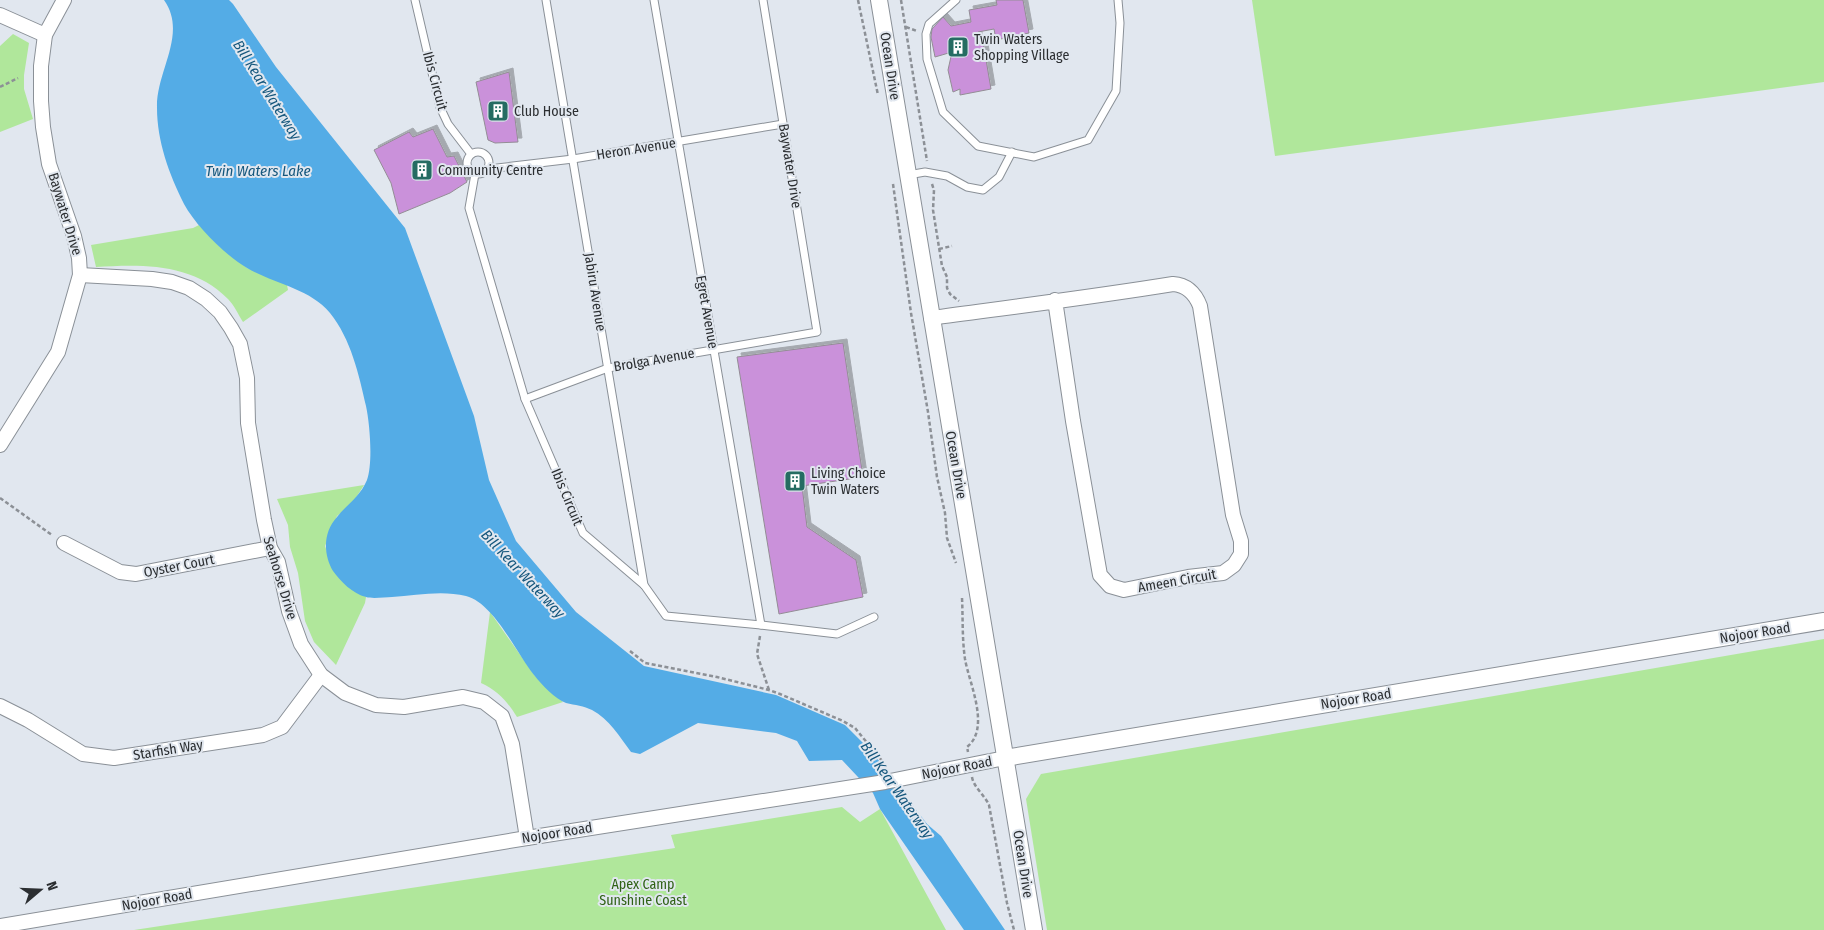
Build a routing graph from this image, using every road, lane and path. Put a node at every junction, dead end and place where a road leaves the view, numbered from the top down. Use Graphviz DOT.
graph roads {
  1 [pos="64,0"];
  2 [pos="415,0"];
  3 [pos="546,0"];
  4 [pos="654,0"];
  5 [pos="763,0"];
  6 [pos="858,0"];
  7 [pos="879,0"];
  8 [pos="956,0"];
  9 [pos="1118,0"];
  10 [pos="0,15"];
  11 [pos="44,35"];
  12 [pos="18,78"];
  13 [pos="0,87"];
  14 [pos="879,101"];
  15 [pos="783,124"];
  16 [pos="678,142"];
  17 [pos="1012,152"];
  18 [pos="471,154"];
  19 [pos="573,159"];
  20 [pos="488,169"];
  21 [pos="475,174"];
  22 [pos="900,175"];
  23 [pos="952,246"];
  24 [pos="939,249"];
  25 [pos="80,275"];
  26 [pos="1055,300"];
  27 [pos="931,318"];
  28 [pos="817,332"];
  29 [pos="714,350"];
  30 [pos="608,368"];
  31 [pos="525,399"];
  32 [pos="0,445"];
  33 [pos="0,498"];
  34 [pos="64,543"];
  35 [pos="270,548"];
  36 [pos="957,566"];
  37 [pos="644,585"];
  38 [pos="962,593"];
  39 [pos="874,618"];
  40 [pos="1824,621"];
  41 [pos="761,625"];
  42 [pos="630,651"];
  43 [pos="321,675"];
  44 [pos="769,690"];
  45 [pos="0,706"];
  46 [pos="1005,758"];
  47 [pos="883,762"];
  48 [pos="971,764"];
  49 [pos="528,838"];
  50 [pos="0,926"];
  51 [pos="1014,930"];
  52 [pos="1034,930"];
  1 -- 11 [label="street, Baywater Drive"];
  2 -- 18 [label="lane, Ibis Circuit"];
  3 -- 19 [label="lane, Jabiru Avenue"];
  4 -- 16 [label="lane, Egret Avenue"];
  5 -- 15 [label="lane, Baywater Drive"];
  6 -- 14 [label="path"];
  7 -- 22 [label="street, Ocean Drive"];
  8 -- 17 [label="lane"];
  9 -- 17 [label="lane"];
  10 -- 11 [label="street"];
  11 -- 25 [label="street, Baywater Drive"];
  12 -- 13 [label="path"];
  15 -- 16 [label="lane, Heron Avenue"];
  15 -- 28 [label="lane, Baywater Drive"];
  16 -- 19 [label="lane, Heron Avenue"];
  16 -- 29 [label="lane, Egret Avenue"];
  17 -- 22 [label="lane"];
  18 -- 20 [label="lane"];
  18 -- 21 [label="lane"];
  19 -- 20 [label="lane, Heron Avenue"];
  19 -- 30 [label="lane, Jabiru Avenue"];
  20 -- 21 [label="lane"];
  21 -- 31 [label="lane, Ibis Circuit"];
  22 -- 27 [label="street, Ocean Drive"];
  22 -- 36 [label="path"];
  23 -- 24 [label="path"];
  25 -- 32 [label="street, Baywater Drive"];
  25 -- 35 [label="street, Seahorse Drive"];
  26 -- 26 [label="street, Ameen Circuit"];
  26 -- 27 [label="street, Ameen Circuit"];
  27 -- 46 [label="street, Ocean Drive"];
  28 -- 29 [label="lane, Brolga Avenue"];
  29 -- 30 [label="lane, Brolga Avenue"];
  29 -- 41 [label="lane, Egret Avenue"];
  30 -- 31 [label="lane, Brolga Avenue"];
  30 -- 37 [label="lane, Jabiru Avenue"];
  31 -- 37 [label="lane, Ibis Circuit"];
  33 -- 34 [label="path"];
  34 -- 35 [label="street, Oyster Court"];
  35 -- 43 [label="street, Seahorse Drive"];
  37 -- 41 [label="lane, Ibis Circuit"];
  38 -- 48 [label="path"];
  39 -- 41 [label="lane, Ibis Circuit"];
  40 -- 46 [label="street, Nojoor Road"];
  41 -- 44 [label="path"];
  42 -- 44 [label="path"];
  43 -- 45 [label="street, Starfish Way"];
  43 -- 49 [label="street, Seahorse Drive"];
  44 -- 47 [label="path"];
  46 -- 48 [label="street, Nojoor Road"];
  46 -- 52 [label="street, Ocean Drive"];
  48 -- 49 [label="street, Nojoor Road"];
  48 -- 51 [label="path"];
  49 -- 50 [label="street, Nojoor Road"];
}
